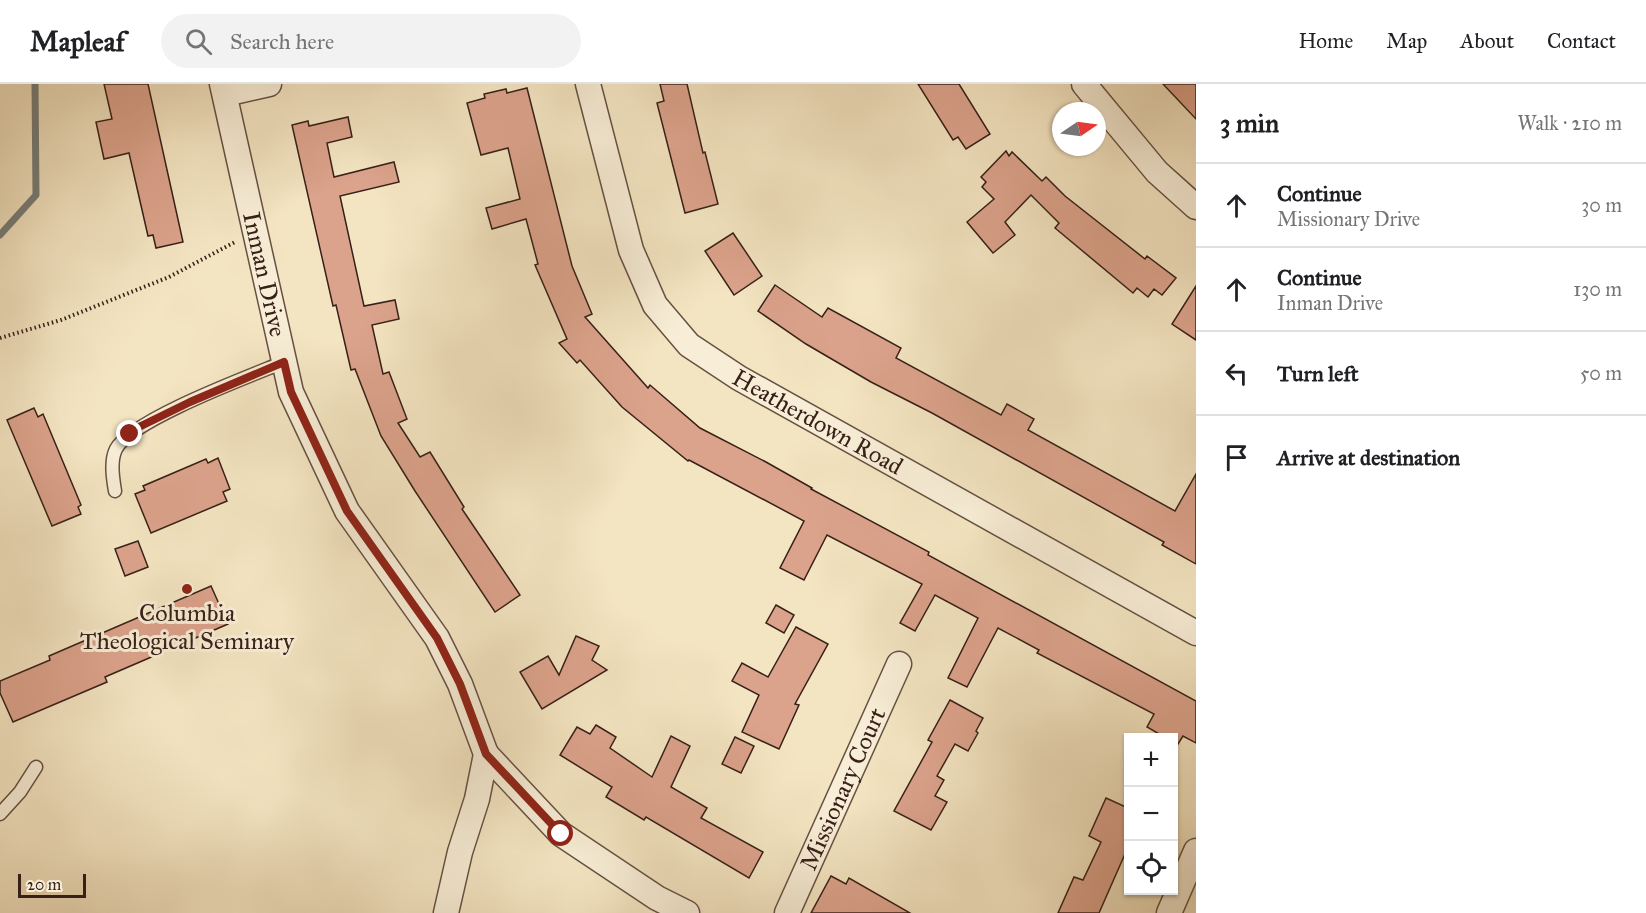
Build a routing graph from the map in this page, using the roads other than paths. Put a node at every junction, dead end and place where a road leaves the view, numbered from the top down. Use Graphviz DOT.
graph roads {
  1 [pos="268,84"];
  2 [pos="588,84"];
  3 [pos="1084,84"];
  4 [pos="224,89"];
  5 [pos="1196,207"];
  6 [pos="284,362"];
  7 [pos="115,491"];
  8 [pos="1196,633"];
  9 [pos="899,663"];
  10 [pos="486,754"];
  11 [pos="36,767"];
  12 [pos="0,814"];
  13 [pos="1196,851"];
  14 [pos="446,913"];
  15 [pos="687,913"];
  16 [pos="787,913"];
  17 [pos="1169,913"];
  1 -- 4 [label="street"];
  2 -- 8 [label="street, Heatherdown Road"];
  3 -- 5 [label="street"];
  4 -- 6 [label="street, Inman Drive"];
  6 -- 7 [label="lane"];
  6 -- 10 [label="street, Inman Drive"];
  9 -- 16 [label="street, Missionary Court"];
  10 -- 14 [label="street"];
  10 -- 15 [label="street"];
  11 -- 12 [label="lane"];
  13 -- 17 [label="street"];
}
